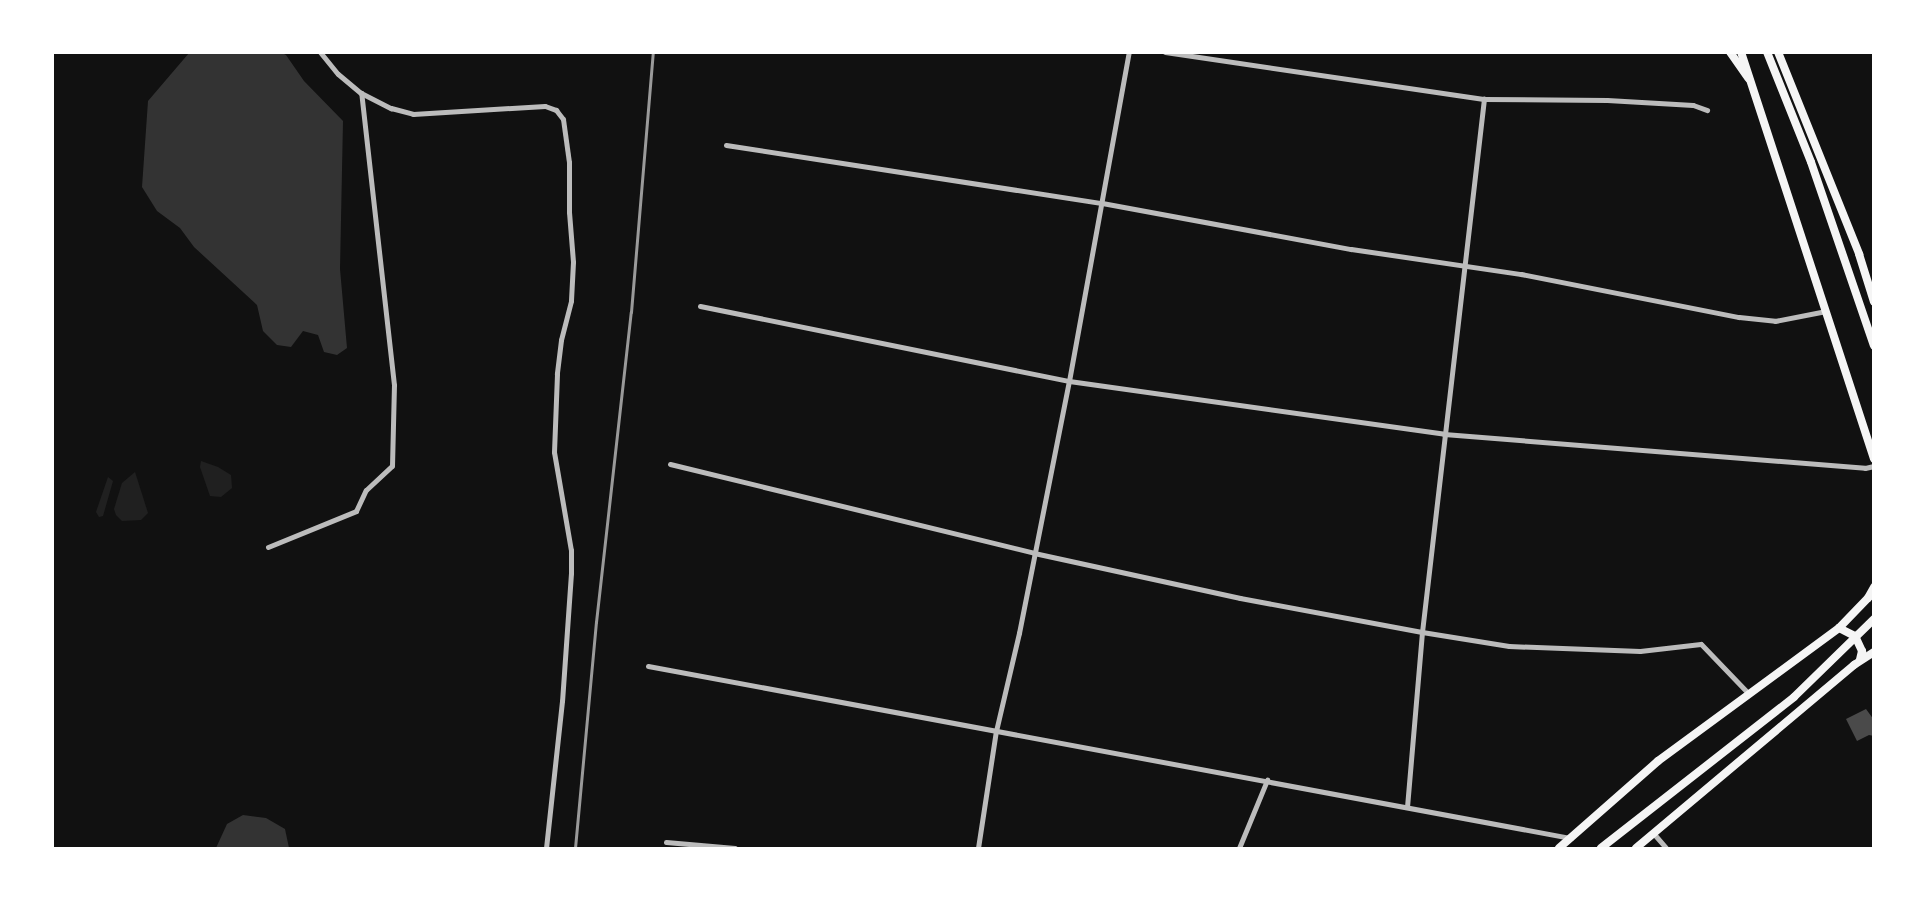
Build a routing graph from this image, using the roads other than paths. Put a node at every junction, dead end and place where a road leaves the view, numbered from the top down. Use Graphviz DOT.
graph roads {
  1 [pos="320,52"];
  2 [pos="1129,52"];
  3 [pos="1165,52"];
  4 [pos="1730,52"];
  5 [pos="1741,52"];
  6 [pos="1767,52"];
  7 [pos="1778,52"];
  8 [pos="1750,81"];
  9 [pos="361,93"];
  10 [pos="1484,99"];
  11 [pos="1707,110"];
  12 [pos="726,146"];
  13 [pos="1102,203"];
  14 [pos="1463,265"];
  15 [pos="1874,303"];
  16 [pos="700,306"];
  17 [pos="1826,311"];
  18 [pos="1874,346"];
  19 [pos="1069,381"];
  20 [pos="1444,434"];
  21 [pos="1874,459"];
  22 [pos="670,464"];
  23 [pos="1874,466"];
  24 [pos="268,547"];
  25 [pos="1034,553"];
  26 [pos="1874,587"];
  27 [pos="1871,598"];
  28 [pos="1874,619"];
  29 [pos="1839,628"];
  30 [pos="1422,632"];
  31 [pos="1874,652"];
  32 [pos="1860,660"];
  33 [pos="648,666"];
  34 [pos="1749,694"];
  35 [pos="996,731"];
  36 [pos="1267,780"];
  37 [pos="1407,807"];
  38 [pos="1654,834"];
  39 [pos="1571,838"];
  40 [pos="666,842"];
  41 [pos="546,849"];
  42 [pos="735,849"];
  43 [pos="978,849"];
  44 [pos="1239,849"];
  45 [pos="1559,849"];
  46 [pos="1601,849"];
  47 [pos="1636,849"];
  48 [pos="1666,849"];
  1 -- 9 [label="street"];
  2 -- 13 [label="street"];
  3 -- 10 [label="street"];
  4 -- 8 [label="main road"];
  5 -- 8 [label="main road"];
  6 -- 18 [label="main road"];
  7 -- 15 [label="main road"];
  8 -- 17 [label="main road"];
  9 -- 24 [label="street"];
  9 -- 41 [label="street"];
  10 -- 11 [label="street"];
  10 -- 14 [label="street"];
  12 -- 13 [label="street"];
  13 -- 14 [label="street"];
  13 -- 19 [label="street"];
  14 -- 17 [label="street"];
  14 -- 20 [label="street"];
  16 -- 19 [label="street"];
  17 -- 21 [label="main road"];
  19 -- 20 [label="street"];
  19 -- 25 [label="street"];
  20 -- 23 [label="street"];
  20 -- 30 [label="street"];
  22 -- 25 [label="street"];
  25 -- 30 [label="street"];
  25 -- 35 [label="street"];
  26 -- 27 [label="main road"];
  27 -- 29 [label="main road"];
  28 -- 46 [label="main road"];
  29 -- 32 [label="main road"];
  29 -- 34 [label="main road"];
  30 -- 34 [label="street"];
  30 -- 37 [label="street"];
  31 -- 32 [label="main road"];
  32 -- 38 [label="main road"];
  33 -- 35 [label="street"];
  34 -- 39 [label="main road"];
  35 -- 36 [label="street"];
  35 -- 43 [label="street"];
  36 -- 37 [label="street"];
  36 -- 44 [label="street"];
  37 -- 39 [label="street"];
  38 -- 47 [label="main road"];
  38 -- 48 [label="street"];
  39 -- 45 [label="main road"];
  40 -- 42 [label="street"];
}
